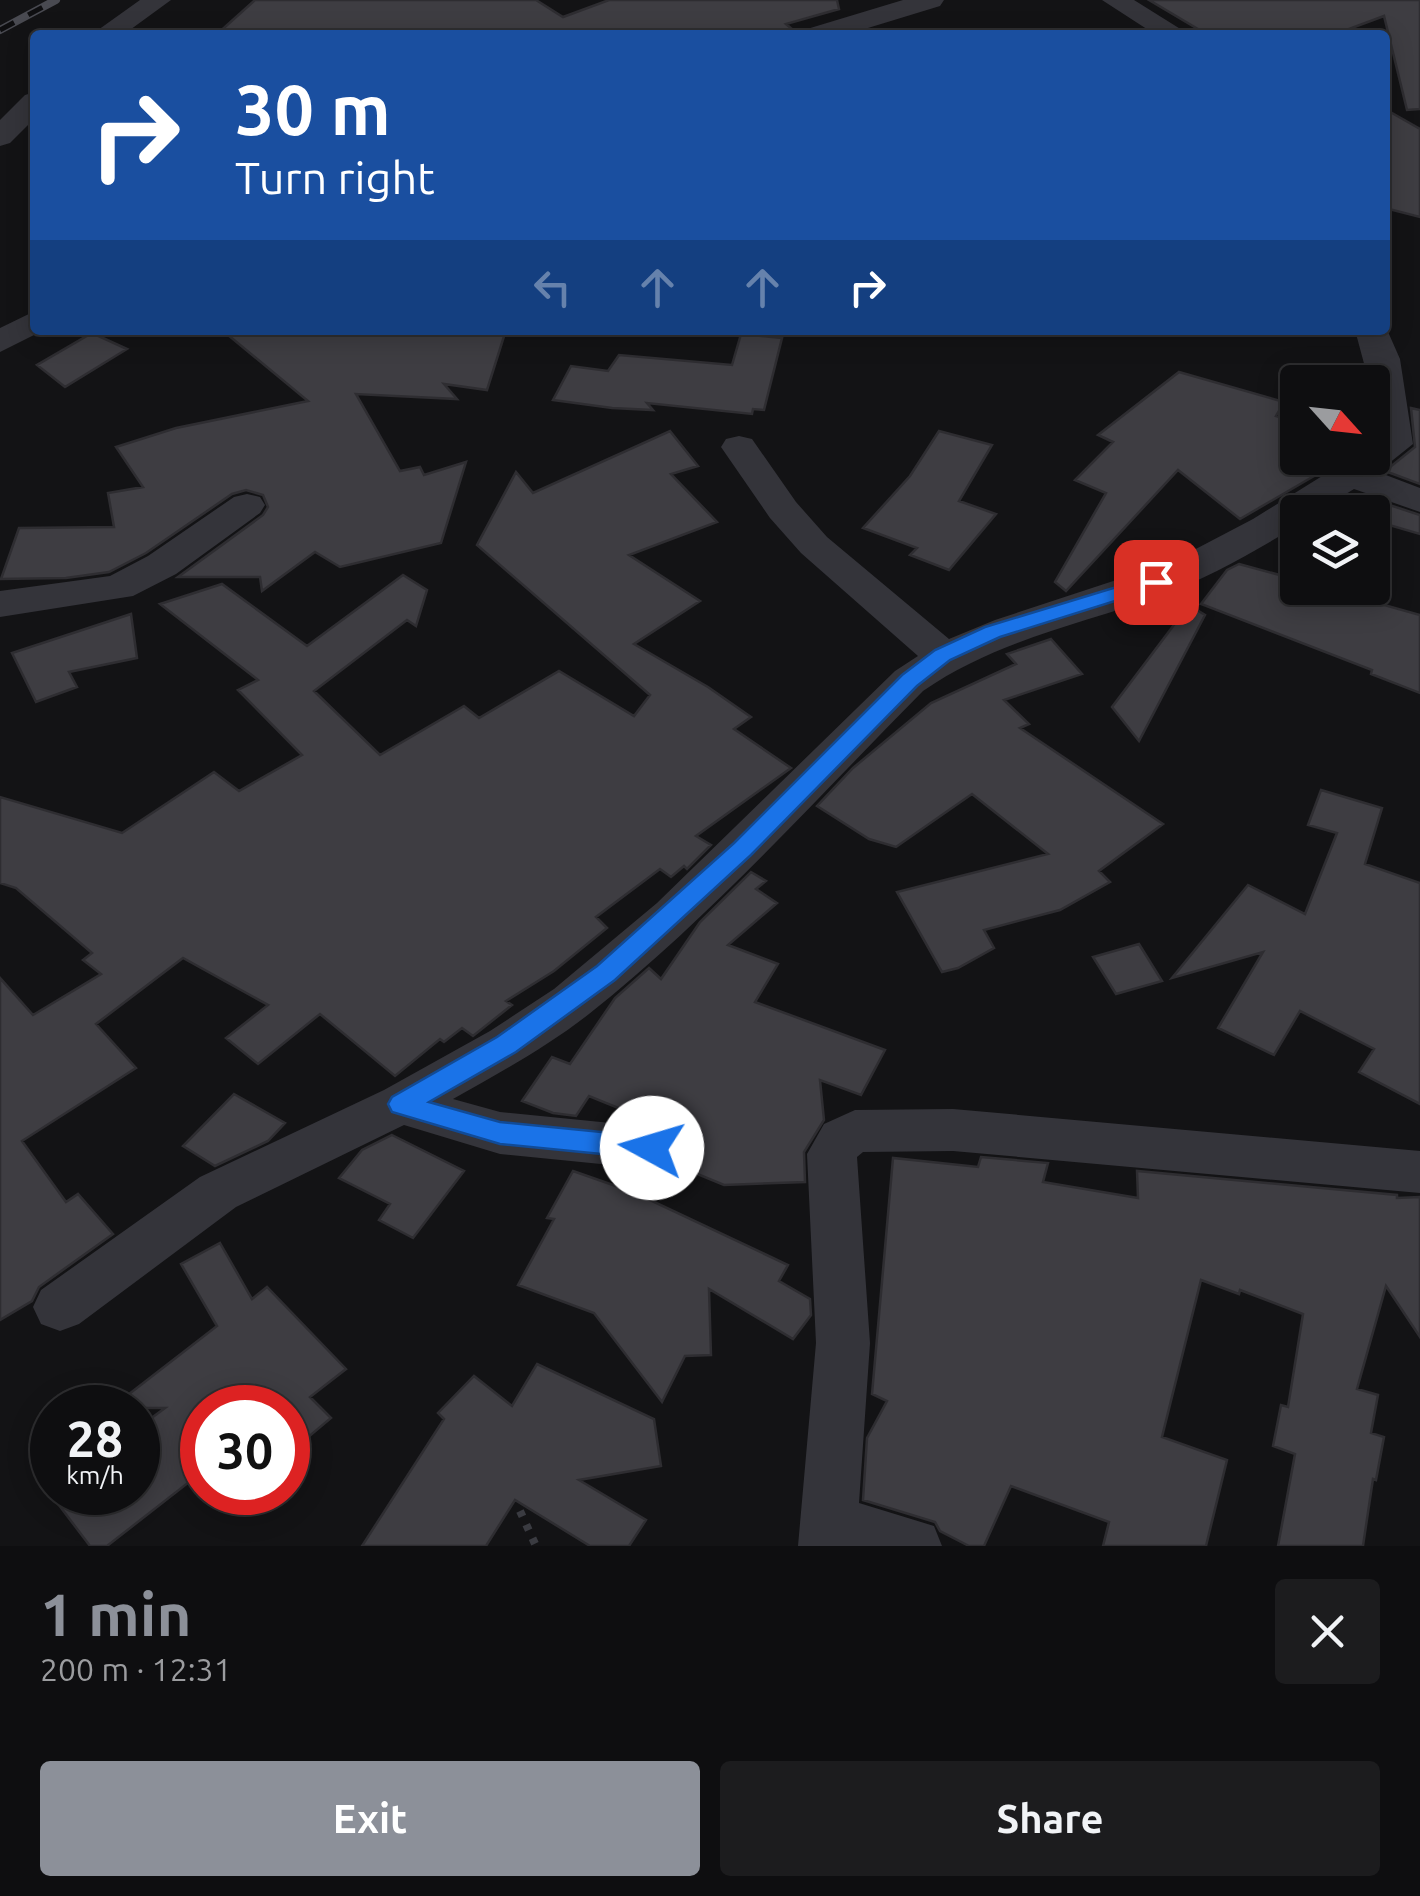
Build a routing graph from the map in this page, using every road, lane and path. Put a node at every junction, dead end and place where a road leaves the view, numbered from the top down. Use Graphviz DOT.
graph roads {
  1 [pos="158,0"];
  2 [pos="931,0"];
  3 [pos="1115,0"];
  4 [pos="124,30"];
  5 [pos="832,30"];
  6 [pos="1167,30"];
  7 [pos="30,106"];
  8 [pos="0,137"];
  9 [pos="30,325"];
  10 [pos="1374,335"];
  11 [pos="0,342"];
  12 [pos="1408,440"];
  13 [pos="738,447"];
  14 [pos="1354,476"];
  15 [pos="1420,501"];
  16 [pos="246,504"];
  17 [pos="0,604"];
  18 [pos="942,655"];
  19 [pos="401,1104"];
  20 [pos="652,1148"];
  21 [pos="1420,1172"];
  22 [pos="60,1307"];
  23 [pos="520,1511"];
  24 [pos="827,1535"];
  25 [pos="536,1546"];
  26 [pos="913,1546"];
  1 -- 4 [label="street"];
  2 -- 5 [label="street"];
  3 -- 6 [label="street"];
  7 -- 8 [label="street"];
  9 -- 11 [label="street"];
  10 -- 12 [label="street"];
  12 -- 14 [label="street"];
  13 -- 18 [label="street"];
  14 -- 15 [label="street"];
  14 -- 18 [label="street"];
  16 -- 17 [label="street"];
  18 -- 19 [label="street"];
  19 -- 20 [label="street"];
  19 -- 22 [label="street"];
  21 -- 24 [label="street"];
  23 -- 25 [label="path"];
  24 -- 26 [label="street"];
}
